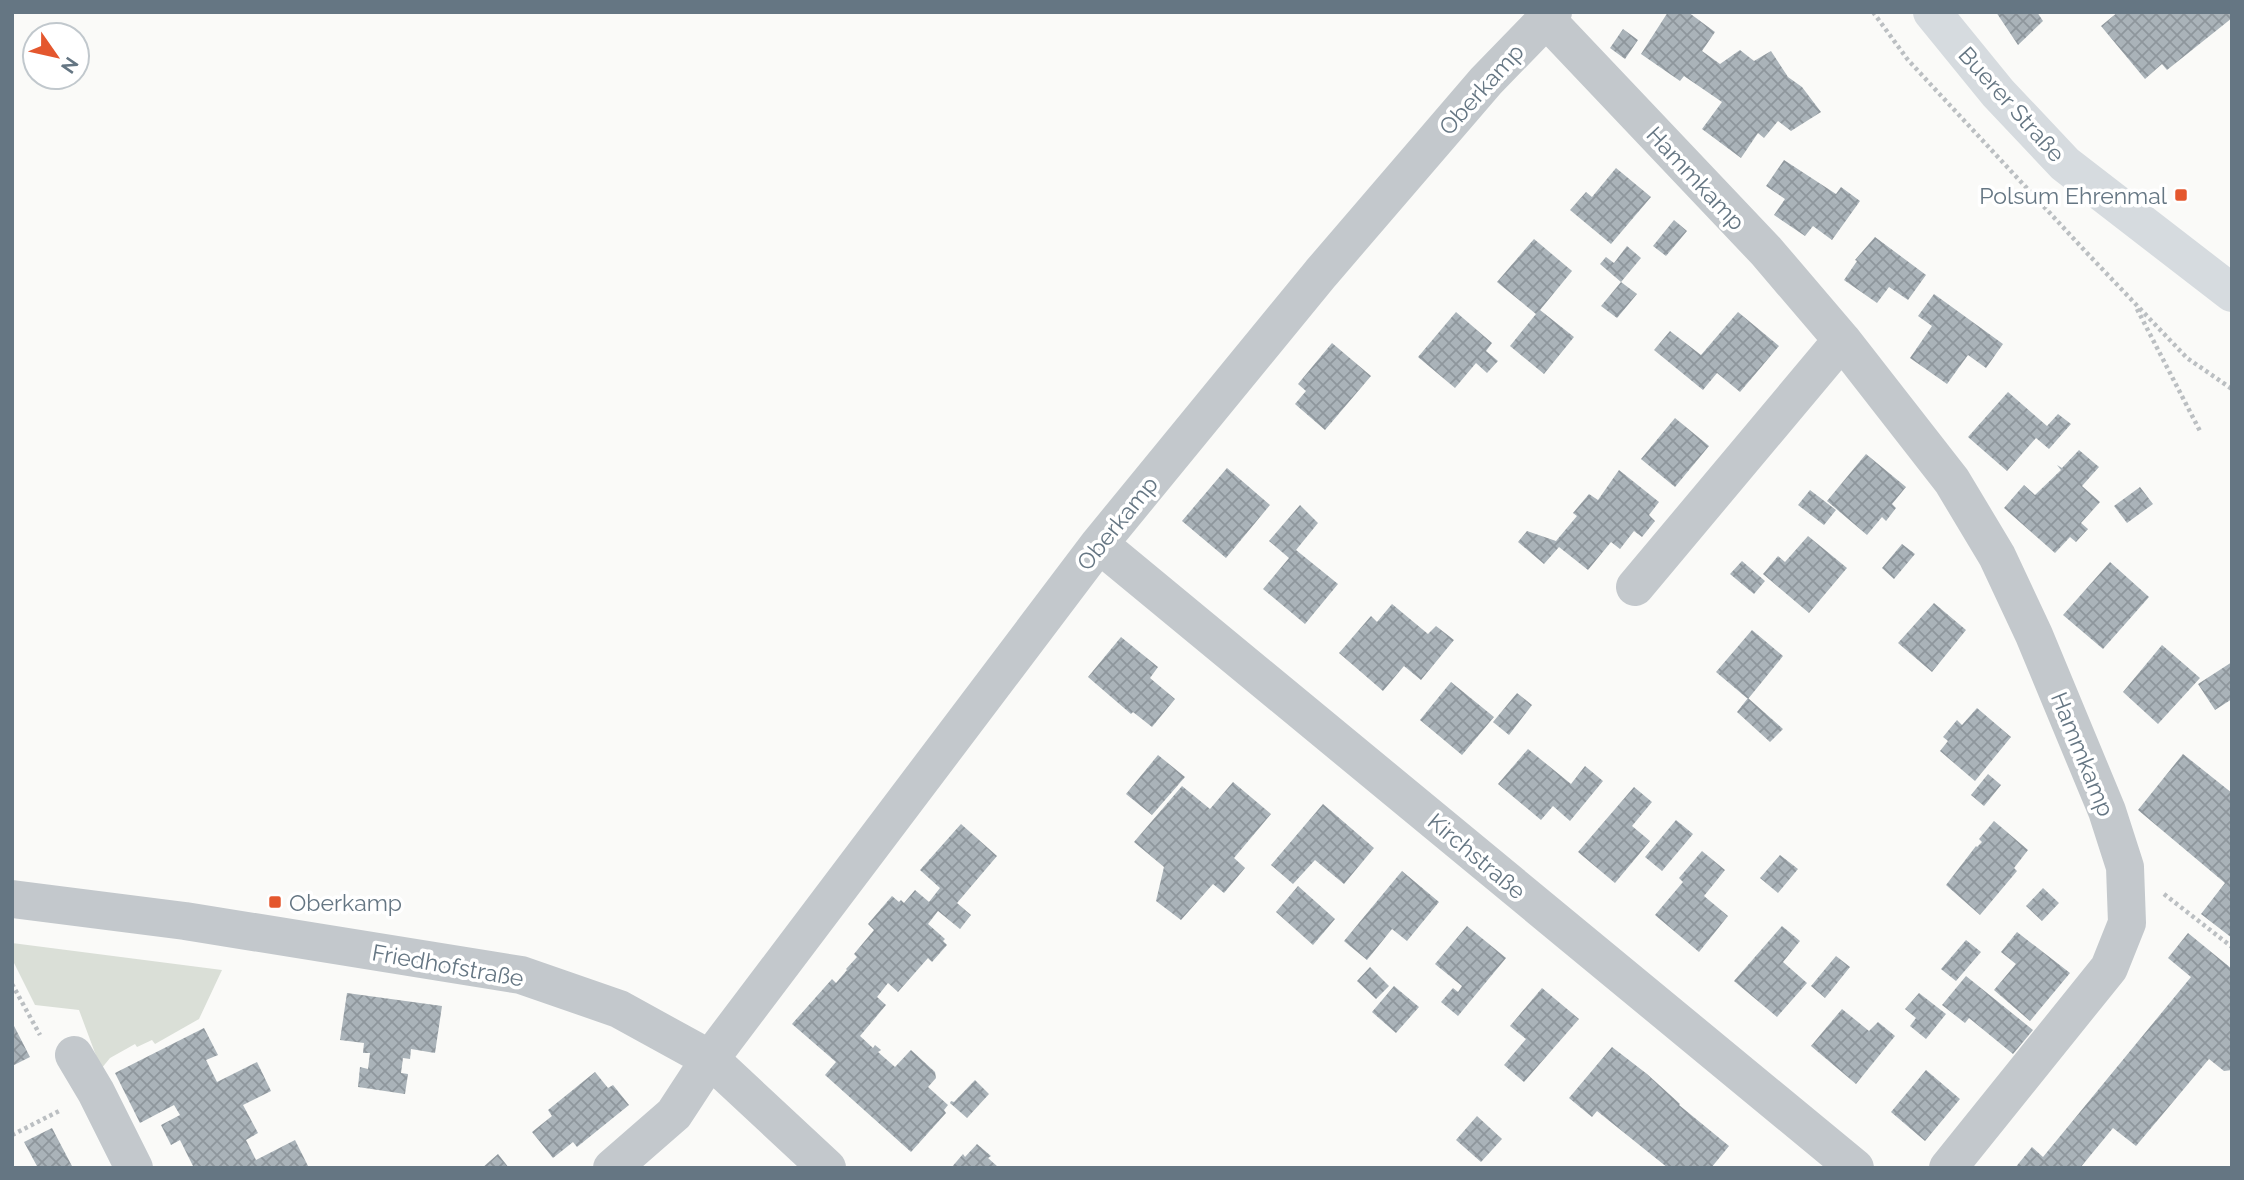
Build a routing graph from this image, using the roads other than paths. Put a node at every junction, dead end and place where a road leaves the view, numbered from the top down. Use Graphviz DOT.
graph roads {
  1 [pos="1932,12"];
  2 [pos="1550,16"];
  3 [pos="2232,293"];
  4 [pos="1842,340"];
  5 [pos="1099,544"];
  6 [pos="1635,587"];
  7 [pos="12,899"];
  8 [pos="74,1055"];
  9 [pos="710,1059"];
  10 [pos="134,1168"];
  11 [pos="612,1168"];
  12 [pos="827,1168"];
  13 [pos="1854,1168"];
  14 [pos="1948,1168"];
  1 -- 3 [label="main road, Buerer Straße"];
  2 -- 4 [label="street, Hammkamp"];
  2 -- 5 [label="street, Oberkamp"];
  4 -- 6 [label="street"];
  4 -- 14 [label="street, Hammkamp"];
  5 -- 9 [label="street, Oberkamp"];
  5 -- 13 [label="street, Kirchstraße"];
  7 -- 9 [label="street, Friedhofstraße"];
  8 -- 10 [label="street"];
  9 -- 11 [label="street, Oberkamp"];
  9 -- 12 [label="street, Friedhofstraße"];
}
